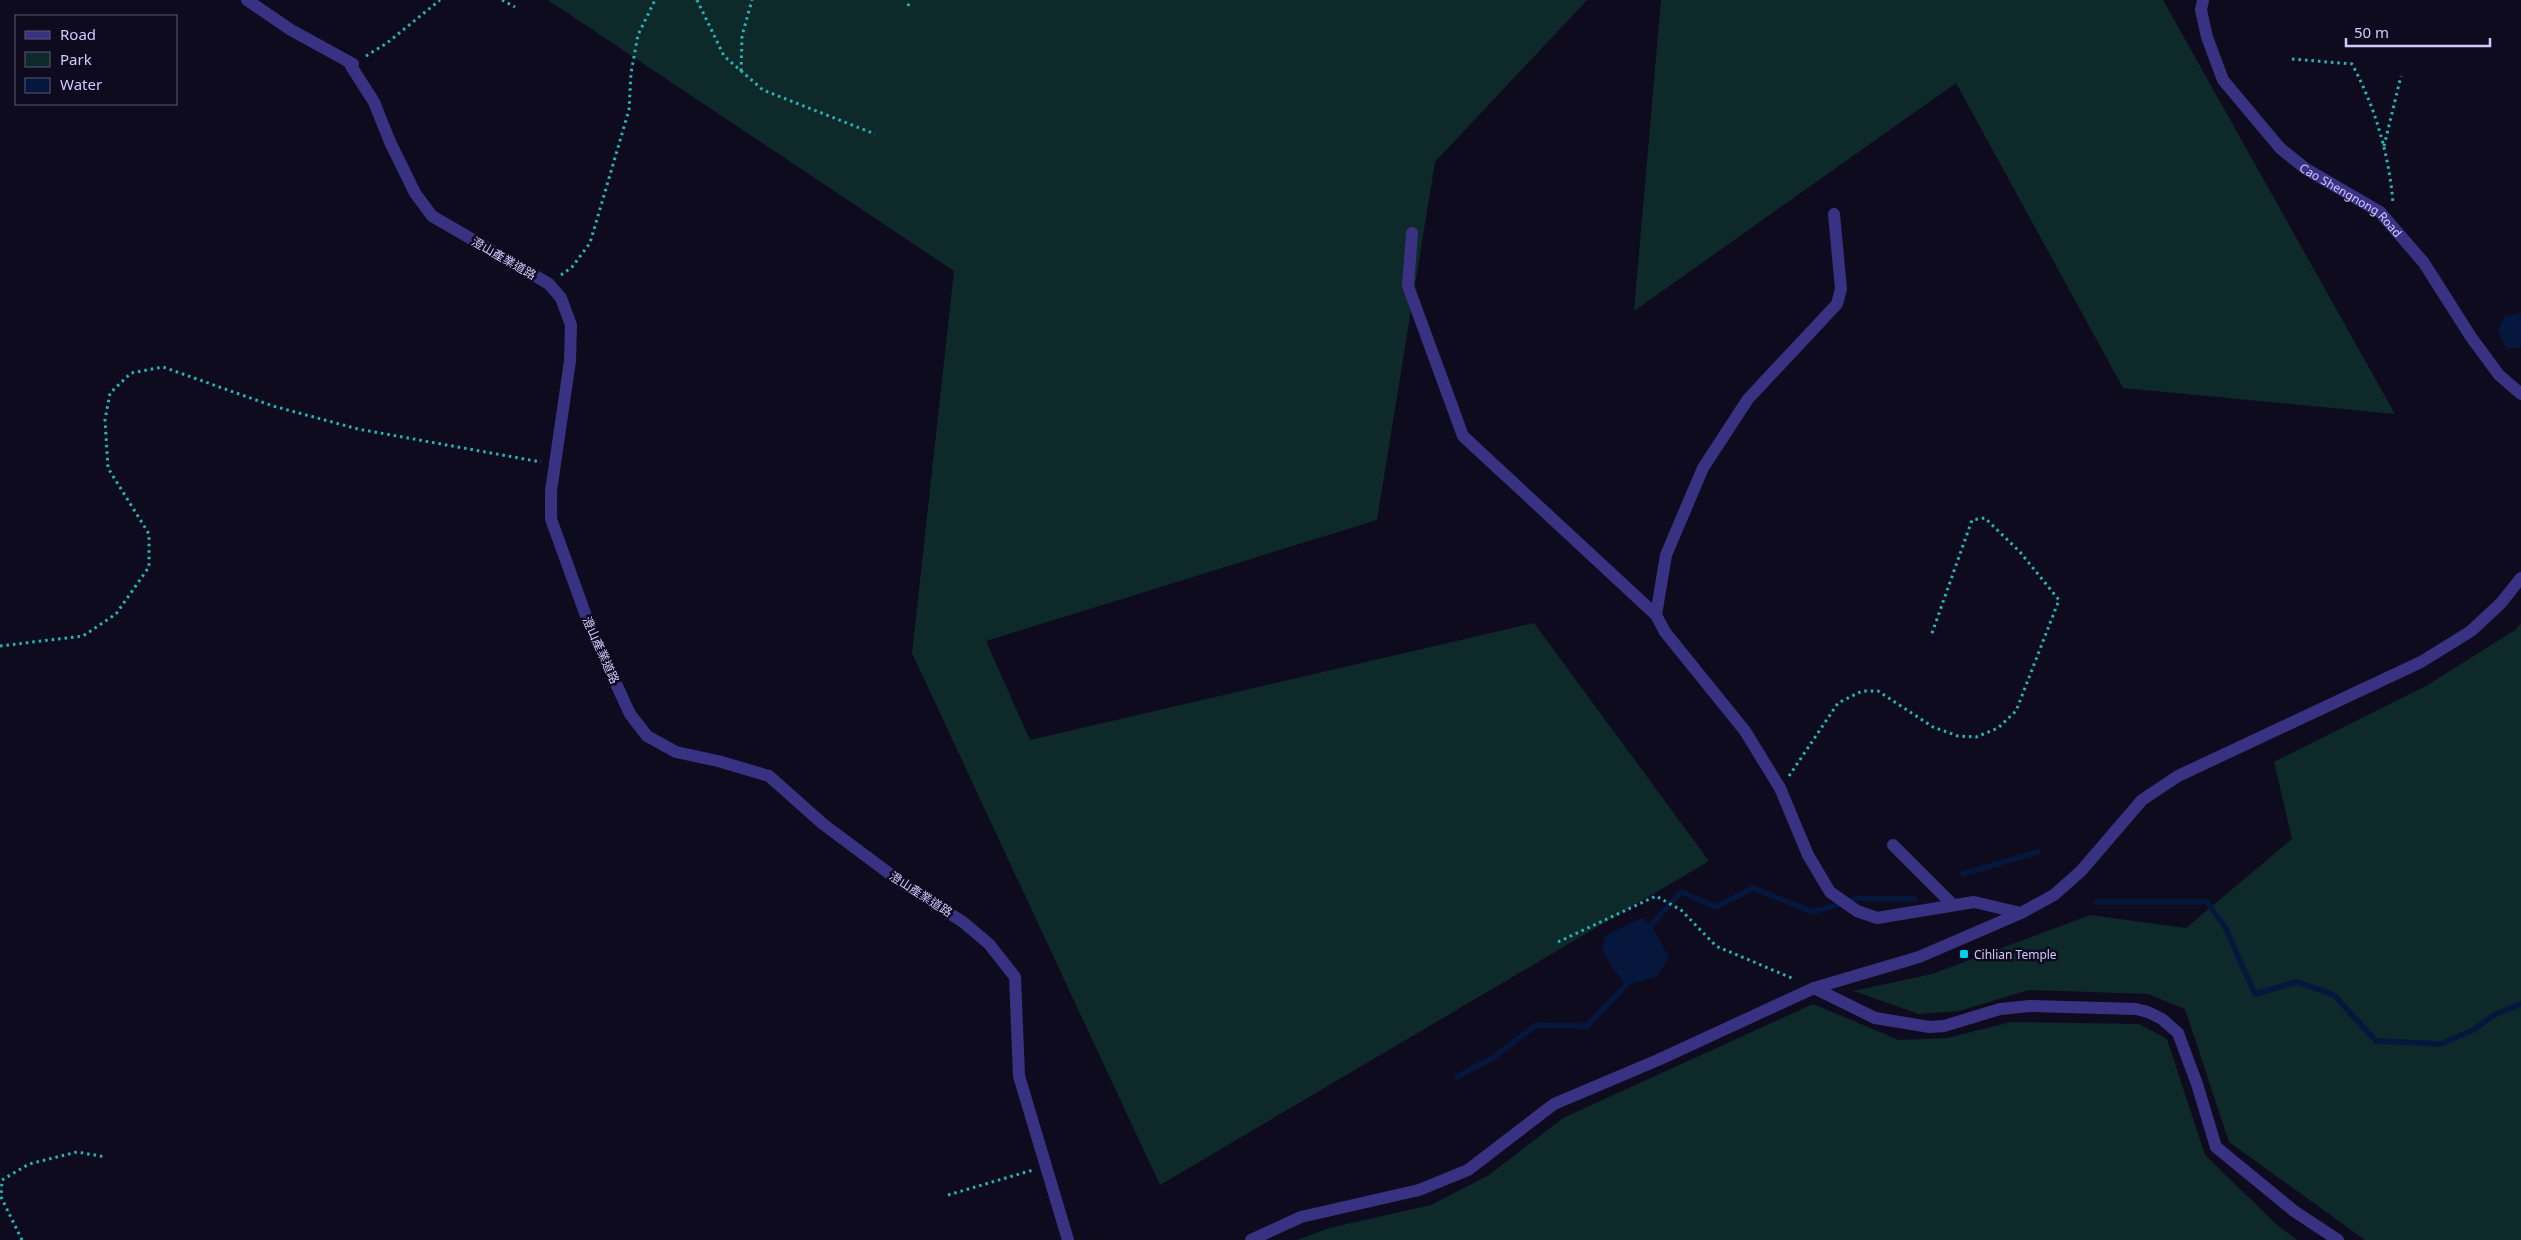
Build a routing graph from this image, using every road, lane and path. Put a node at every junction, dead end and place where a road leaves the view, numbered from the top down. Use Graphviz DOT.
graph roads {
  1 [pos="247,0"];
  2 [pos="440,0"];
  3 [pos="502,0"];
  4 [pos="655,0"];
  5 [pos="697,0"];
  6 [pos="752,0"];
  7 [pos="910,0"];
  8 [pos="2203,0"];
  9 [pos="908,6"];
  10 [pos="514,8"];
  11 [pos="2292,59"];
  12 [pos="353,64"];
  13 [pos="741,71"];
  14 [pos="2401,76"];
  15 [pos="875,134"];
  16 [pos="2384,147"];
  17 [pos="1834,214"];
  18 [pos="2395,228"];
  19 [pos="1412,233"];
  20 [pos="549,284"];
  21 [pos="2521,394"];
  22 [pos="553,465"];
  23 [pos="2521,578"];
  24 [pos="1656,615"];
  25 [pos="1930,636"];
  26 [pos="0,646"];
  27 [pos="1780,788"];
  28 [pos="1893,845"];
  29 [pos="1952,904"];
  30 [pos="2021,913"];
  31 [pos="1558,942"];
  32 [pos="1814,988"];
  33 [pos="106,1157"];
  34 [pos="1046,1166"];
  35 [pos="948,1195"];
  36 [pos="22,1240"];
  37 [pos="1068,1240"];
  38 [pos="1251,1240"];
  39 [pos="2338,1240"];
  1 -- 12 [label="street"];
  2 -- 12 [label="path"];
  3 -- 10 [label="path"];
  4 -- 20 [label="path"];
  5 -- 13 [label="path"];
  6 -- 13 [label="path"];
  7 -- 9 [label="path"];
  8 -- 18 [label="street, Cao Shengnong Road"];
  11 -- 16 [label="path"];
  12 -- 20 [label="street, 澄山產業道路"];
  13 -- 15 [label="path"];
  14 -- 16 [label="path"];
  16 -- 18 [label="path"];
  17 -- 24 [label="street"];
  18 -- 21 [label="street, Cao Shengnong Road"];
  19 -- 24 [label="street"];
  20 -- 22 [label="street, 澄山產業道路"];
  22 -- 26 [label="path"];
  22 -- 34 [label="street, 澄山產業道路"];
  23 -- 30 [label="street"];
  24 -- 27 [label="street"];
  25 -- 27 [label="path"];
  27 -- 29 [label="street"];
  28 -- 29 [label="street"];
  29 -- 30 [label="street"];
  30 -- 32 [label="street"];
  31 -- 32 [label="path"];
  32 -- 38 [label="street"];
  32 -- 39 [label="street"];
  33 -- 36 [label="path"];
  34 -- 35 [label="path"];
  34 -- 37 [label="street, 澄山產業道路"];
}
